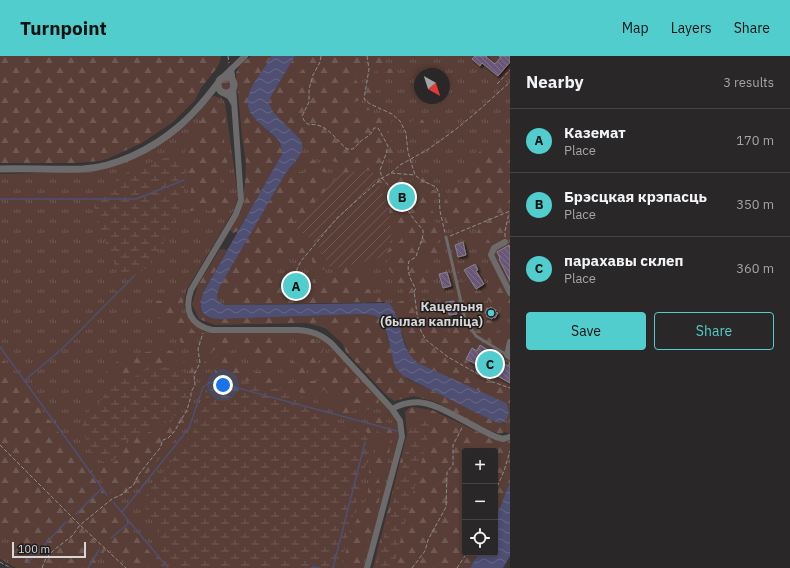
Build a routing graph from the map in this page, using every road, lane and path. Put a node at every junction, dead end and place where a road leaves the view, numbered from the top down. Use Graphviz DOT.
graph roads {
  1 [pos="228,56"];
  2 [pos="245,56"];
  3 [pos="321,56"];
  4 [pos="367,56"];
  5 [pos="231,69"];
  6 [pos="510,70"];
  7 [pos="220,81"];
  8 [pos="510,82"];
  9 [pos="233,84"];
  10 [pos="497,84"];
  11 [pos="224,93"];
  12 [pos="207,97"];
  13 [pos="235,107"];
  14 [pos="410,159"];
  15 [pos="0,168"];
  16 [pos="391,173"];
  17 [pos="415,175"];
  18 [pos="382,178"];
  19 [pos="509,211"];
  20 [pos="446,238"];
  21 [pos="507,243"];
  22 [pos="295,283"];
  23 [pos="510,293"];
  24 [pos="205,329"];
  25 [pos="510,342"];
  26 [pos="509,356"];
  27 [pos="510,388"];
  28 [pos="392,409"];
  29 [pos="466,422"];
  30 [pos="510,437"];
  31 [pos="0,445"];
  32 [pos="510,450"];
  33 [pos="498,485"];
  34 [pos="80,525"];
  35 [pos="465,556"];
  36 [pos="0,562"];
  37 [pos="11,568"];
  38 [pos="42,568"];
  39 [pos="126,568"];
  40 [pos="367,568"];
  41 [pos="412,568"];
  42 [pos="457,568"];
  1 -- 5 [label="path"];
  2 -- 5 [label="street"];
  3 -- 18 [label="path"];
  4 -- 14 [label="path"];
  5 -- 7 [label="street"];
  5 -- 9 [label="street"];
  6 -- 10 [label="path"];
  7 -- 9 [label="street"];
  7 -- 11 [label="street"];
  7 -- 12 [label="street"];
  8 -- 14 [label="path"];
  9 -- 11 [label="street"];
  9 -- 13 [label="street"];
  11 -- 12 [label="street"];
  11 -- 13 [label="street"];
  12 -- 15 [label="street"];
  13 -- 24 [label="street"];
  14 -- 16 [label="path"];
  14 -- 17 [label="path"];
  16 -- 17 [label="path"];
  16 -- 18 [label="path"];
  17 -- 20 [label="path"];
  18 -- 22 [label="path"];
  18 -- 27 [label="path"];
  19 -- 20 [label="path"];
  19 -- 21 [label="path"];
  20 -- 26 [label="lane"];
  21 -- 23 [label="street"];
  24 -- 28 [label="street"];
  24 -- 34 [label="path"];
  25 -- 26 [label="street"];
  28 -- 29 [label="street"];
  28 -- 40 [label="street"];
  29 -- 30 [label="street"];
  29 -- 41 [label="path"];
  31 -- 34 [label="path"];
  32 -- 33 [label="path"];
  34 -- 38 [label="path"];
  34 -- 39 [label="path"];
  35 -- 42 [label="path"];
  36 -- 37 [label="path"];
}
